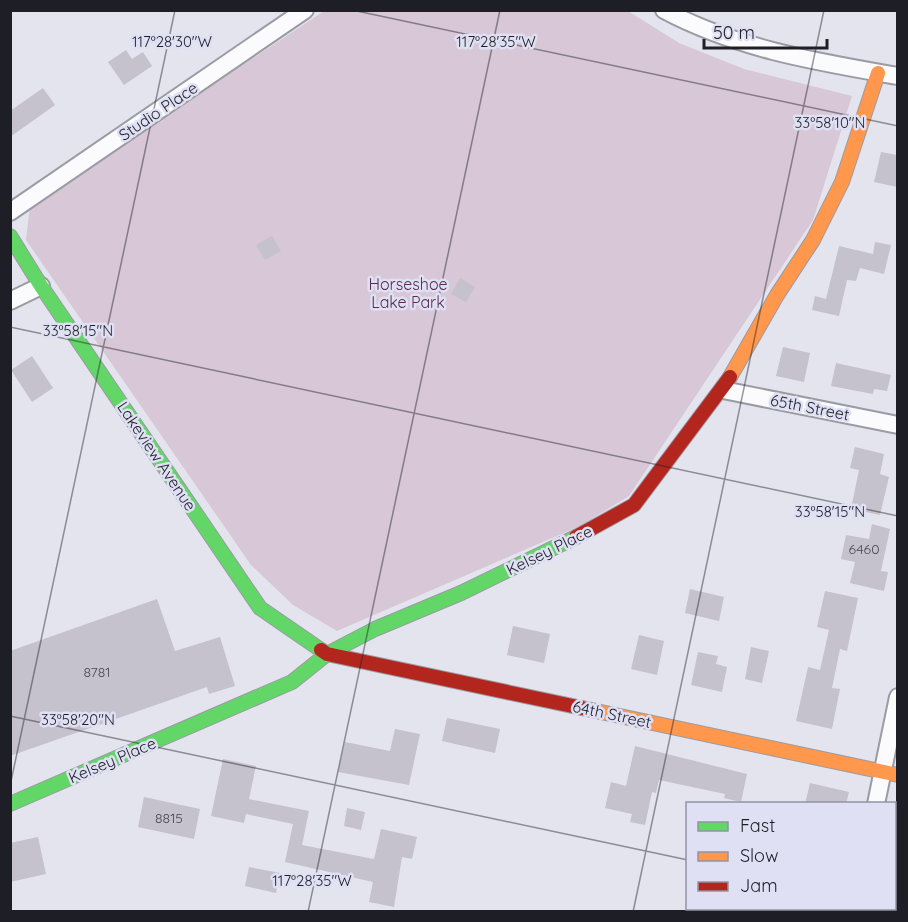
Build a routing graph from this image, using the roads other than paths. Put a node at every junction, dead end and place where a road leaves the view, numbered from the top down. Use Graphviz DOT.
graph roads {
  1 [pos="305,10"];
  2 [pos="664,10"];
  3 [pos="878,73"];
  4 [pos="897,76"];
  5 [pos="10,212"];
  6 [pos="10,236"];
  7 [pos="41,286"];
  8 [pos="10,301"];
  9 [pos="723,390"];
  10 [pos="897,424"];
  11 [pos="327,654"];
  12 [pos="897,697"];
  13 [pos="890,773"];
  14 [pos="877,802"];
  15 [pos="10,804"];
  1 -- 5 [label="street, Studio Place"];
  2 -- 3 [label="street"];
  3 -- 4 [label="street"];
  3 -- 9 [label="street, Kelsey Place"];
  6 -- 7 [label="street, Lakeview Avenue"];
  7 -- 8 [label="street"];
  7 -- 11 [label="street, Lakeview Avenue"];
  9 -- 10 [label="street, 65th Street"];
  9 -- 11 [label="street, Kelsey Place"];
  11 -- 13 [label="street, 64th Street"];
  11 -- 15 [label="street, Kelsey Place"];
  12 -- 13 [label="street"];
  13 -- 14 [label="street"];
}
